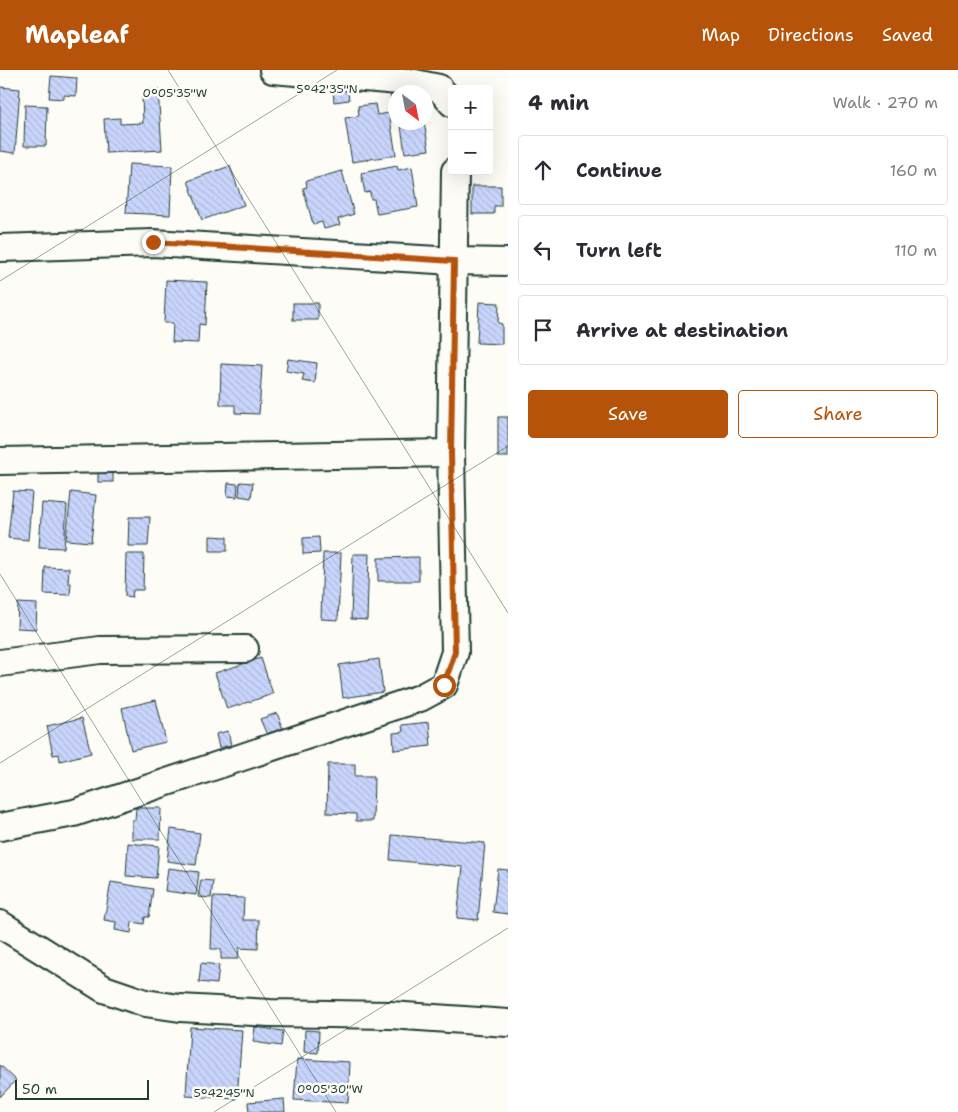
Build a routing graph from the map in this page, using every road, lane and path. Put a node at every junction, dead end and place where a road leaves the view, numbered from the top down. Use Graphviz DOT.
graph roads {
  1 [pos="273,70"];
  2 [pos="408,76"];
  3 [pos="448,98"];
  4 [pos="455,175"];
  5 [pos="0,248"];
  6 [pos="454,261"];
  7 [pos="508,262"];
  8 [pos="451,453"];
  9 [pos="0,461"];
  10 [pos="245,649"];
  11 [pos="0,663"];
  12 [pos="0,827"];
  13 [pos="0,924"];
  14 [pos="508,1023"];
  1 -- 2 [label="street"];
  2 -- 3 [label="street"];
  4 -- 6 [label="street"];
  5 -- 6 [label="street"];
  6 -- 7 [label="street"];
  6 -- 8 [label="street"];
  8 -- 9 [label="street"];
  8 -- 12 [label="street"];
  10 -- 11 [label="street"];
  13 -- 14 [label="street"];
}
